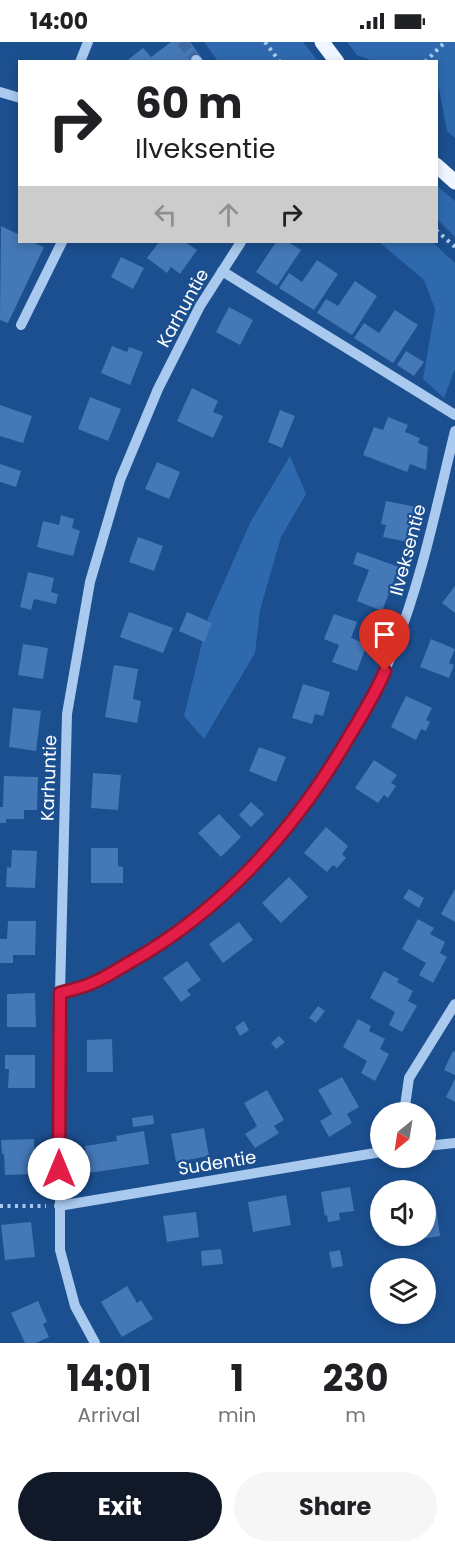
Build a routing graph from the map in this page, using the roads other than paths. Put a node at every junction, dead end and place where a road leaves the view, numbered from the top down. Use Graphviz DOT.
graph roads {
  1 [pos="88,42"];
  2 [pos="322,42"];
  3 [pos="82,60"];
  4 [pos="336,60"];
  5 [pos="0,92"];
  6 [pos="18,97"];
  7 [pos="438,167"];
  8 [pos="455,182"];
  9 [pos="62,243"];
  10 [pos="240,243"];
  11 [pos="222,271"];
  12 [pos="21,325"];
  13 [pos="455,415"];
  14 [pos="455,431"];
  15 [pos="60,993"];
  16 [pos="455,1004"];
  17 [pos="406,1102"];
  18 [pos="455,1143"];
  19 [pos="436,1145"];
  20 [pos="370,1154"];
  21 [pos="59,1206"];
  22 [pos="95,1343"];
  1 -- 3 [label="street"];
  2 -- 4 [label="main road"];
  5 -- 6 [label="street"];
  7 -- 8 [label="main road"];
  9 -- 12 [label="street"];
  10 -- 11 [label="street, Karhuntie"];
  11 -- 13 [label="street"];
  11 -- 15 [label="street, Karhuntie"];
  14 -- 15 [label="street, Ilveksentie"];
  15 -- 21 [label="street, Karhuntie"];
  16 -- 17 [label="street"];
  18 -- 19 [label="street"];
  20 -- 21 [label="street, Sudentie"];
  21 -- 22 [label="street, Karhuntie"];
}
